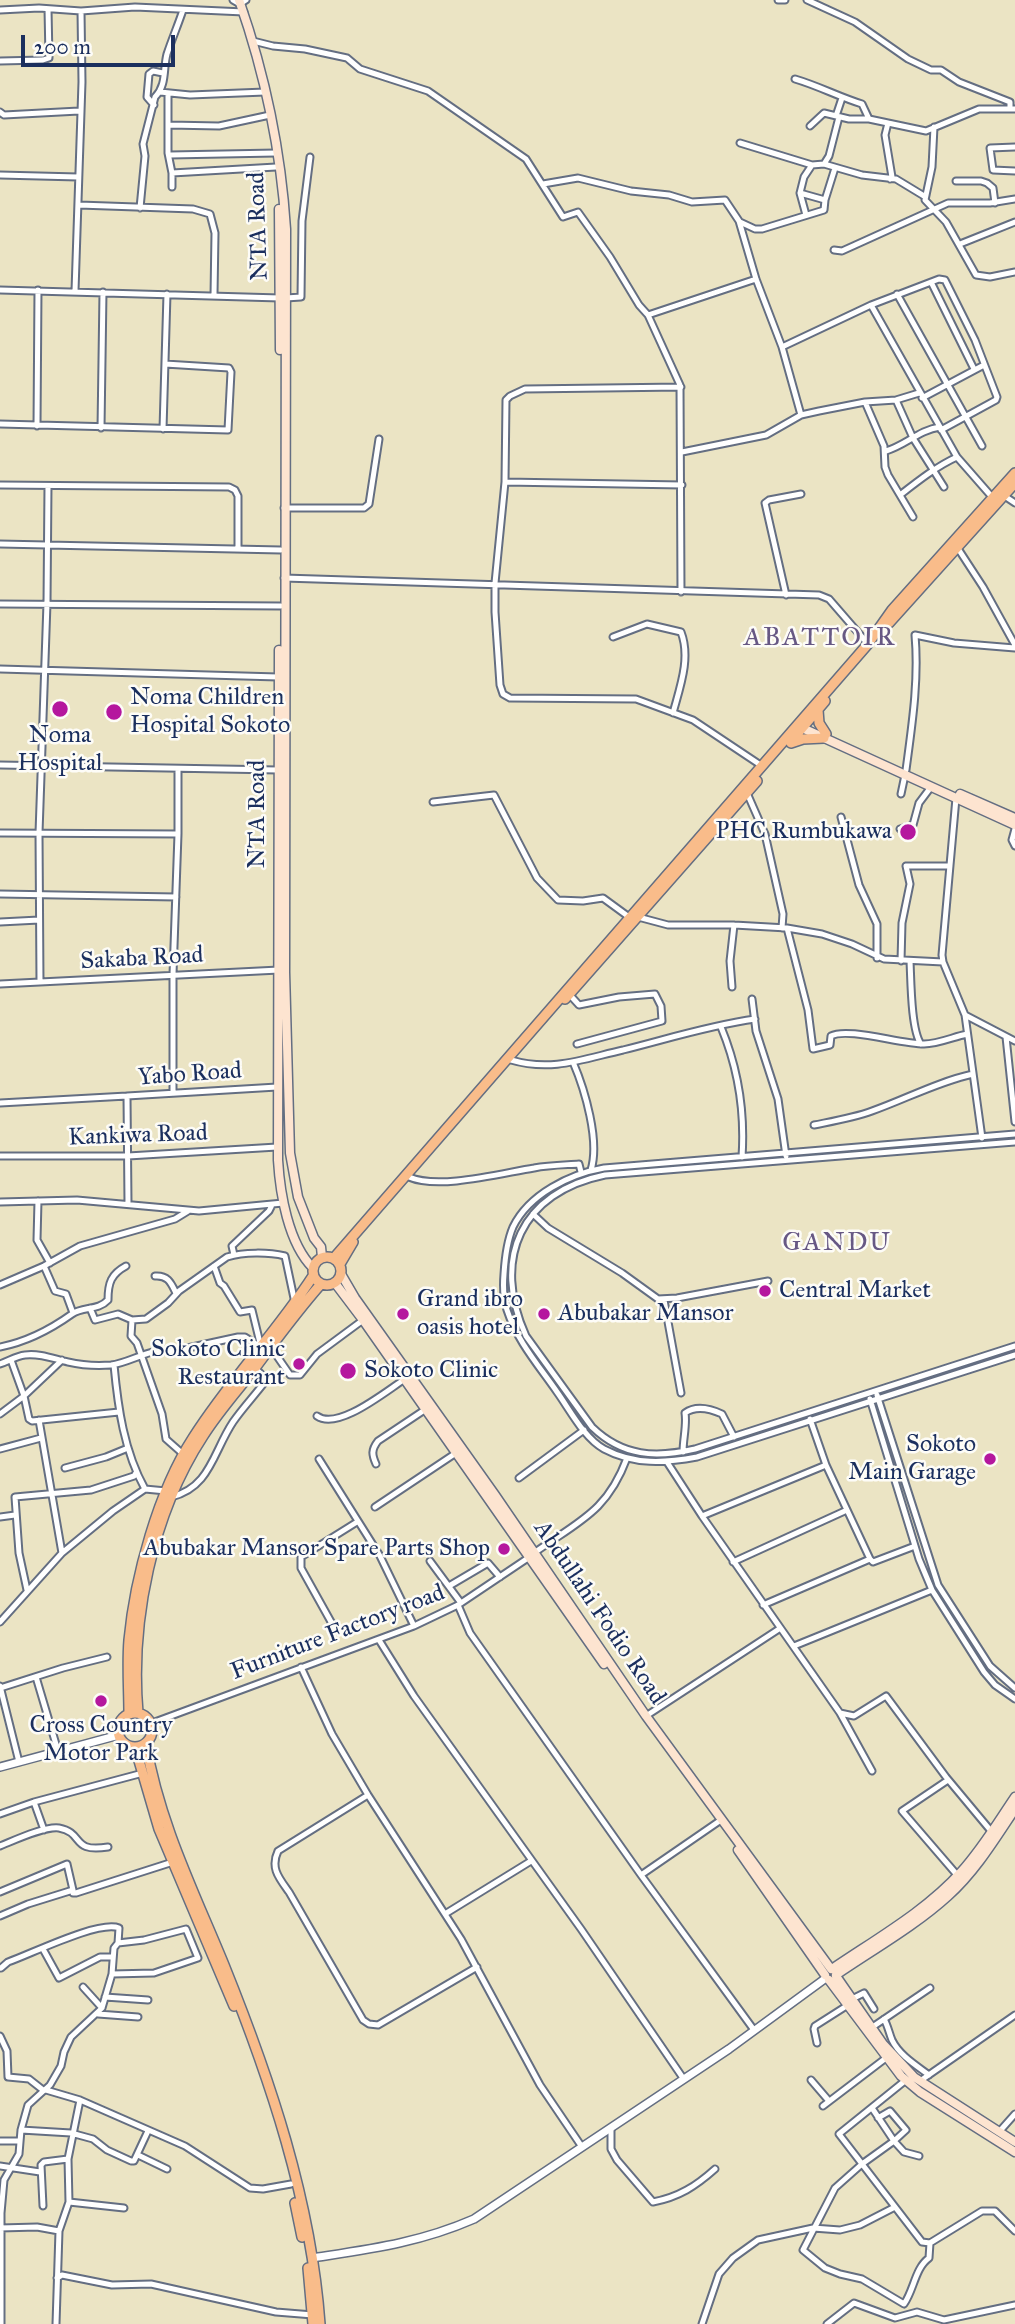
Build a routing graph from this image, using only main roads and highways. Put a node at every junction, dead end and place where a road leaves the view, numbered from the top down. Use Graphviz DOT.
graph roads {
  1 [pos="240,3"];
  2 [pos="276,155"];
  3 [pos="283,298"];
  4 [pos="1015,473"];
  5 [pos="1015,483"];
  6 [pos="818,710"];
  7 [pos="801,725"];
  8 [pos="825,736"];
  9 [pos="789,743"];
  10 [pos="905,772"];
  11 [pos="1015,818"];
  12 [pos="1015,827"];
  13 [pos="634,917"];
  14 [pos="281,971"];
  15 [pos="322,1257"];
  16 [pos="338,1265"];
  17 [pos="313,1272"];
  18 [pos="335,1283"];
  19 [pos="321,1284"];
  20 [pos="266,1347"];
  21 [pos="169,1494"];
  22 [pos="531,1555"];
  23 [pos="134,1714"];
  24 [pos="146,1744"];
  25 [pos="135,1747"];
  26 [pos="1015,1797"];
  27 [pos="1015,1809"];
  28 [pos="831,1975"];
  29 [pos="850,2002"];
  30 [pos="1015,2143"];
  31 [pos="1015,2151"];
  32 [pos="313,2319"];
  33 [pos="320,2324"];
  1 -- 2 [label="main road"];
  2 -- 3 [label="main road, NTA Road"];
  2 -- 3 [label="main road, NTA Road"];
  3 -- 14 [label="main road, NTA Road"];
  3 -- 14 [label="main road, NTA Road"];
  4 -- 7 [label="main road"];
  5 -- 6 [label="main road"];
  6 -- 7 [label="main road"];
  6 -- 8 [label="main road"];
  7 -- 8 [label="main road"];
  7 -- 9 [label="main road"];
  7 -- 13 [label="main road"];
  8 -- 9 [label="main road"];
  8 -- 10 [label="main road"];
  9 -- 13 [label="main road"];
  10 -- 11 [label="main road"];
  10 -- 12 [label="main road"];
  13 -- 16 [label="main road"];
  13 -- 16 [label="main road"];
  14 -- 15 [label="main road, NTA Road"];
  14 -- 17 [label="main road, NTA Road"];
  15 -- 16 [label="main road"];
  15 -- 17 [label="main road"];
  16 -- 18 [label="main road"];
  16 -- 22 [label="main road, Abdullahi Fodio Road"];
  17 -- 19 [label="main road"];
  17 -- 20 [label="main road"];
  18 -- 19 [label="main road"];
  18 -- 22 [label="main road, Abdullahi Fodio Road"];
  19 -- 20 [label="main road"];
  20 -- 21 [label="main road"];
  20 -- 21 [label="main road"];
  21 -- 23 [label="main road"];
  22 -- 28 [label="main road, Abdullahi Fodio Road"];
  22 -- 28 [label="main road, Abdullahi Fodio Road"];
  23 -- 24 [label="main road"];
  23 -- 25 [label="main road"];
  24 -- 25 [label="main road"];
  24 -- 33 [label="main road"];
  25 -- 32 [label="main road"];
  26 -- 28 [label="main road"];
  27 -- 28 [label="main road"];
  28 -- 29 [label="main road, Abdullahi Fodio Road"];
  29 -- 30 [label="main road, Abdullahi Fodio Road"];
  29 -- 31 [label="main road, Abdullahi Fodio Road"];
}
